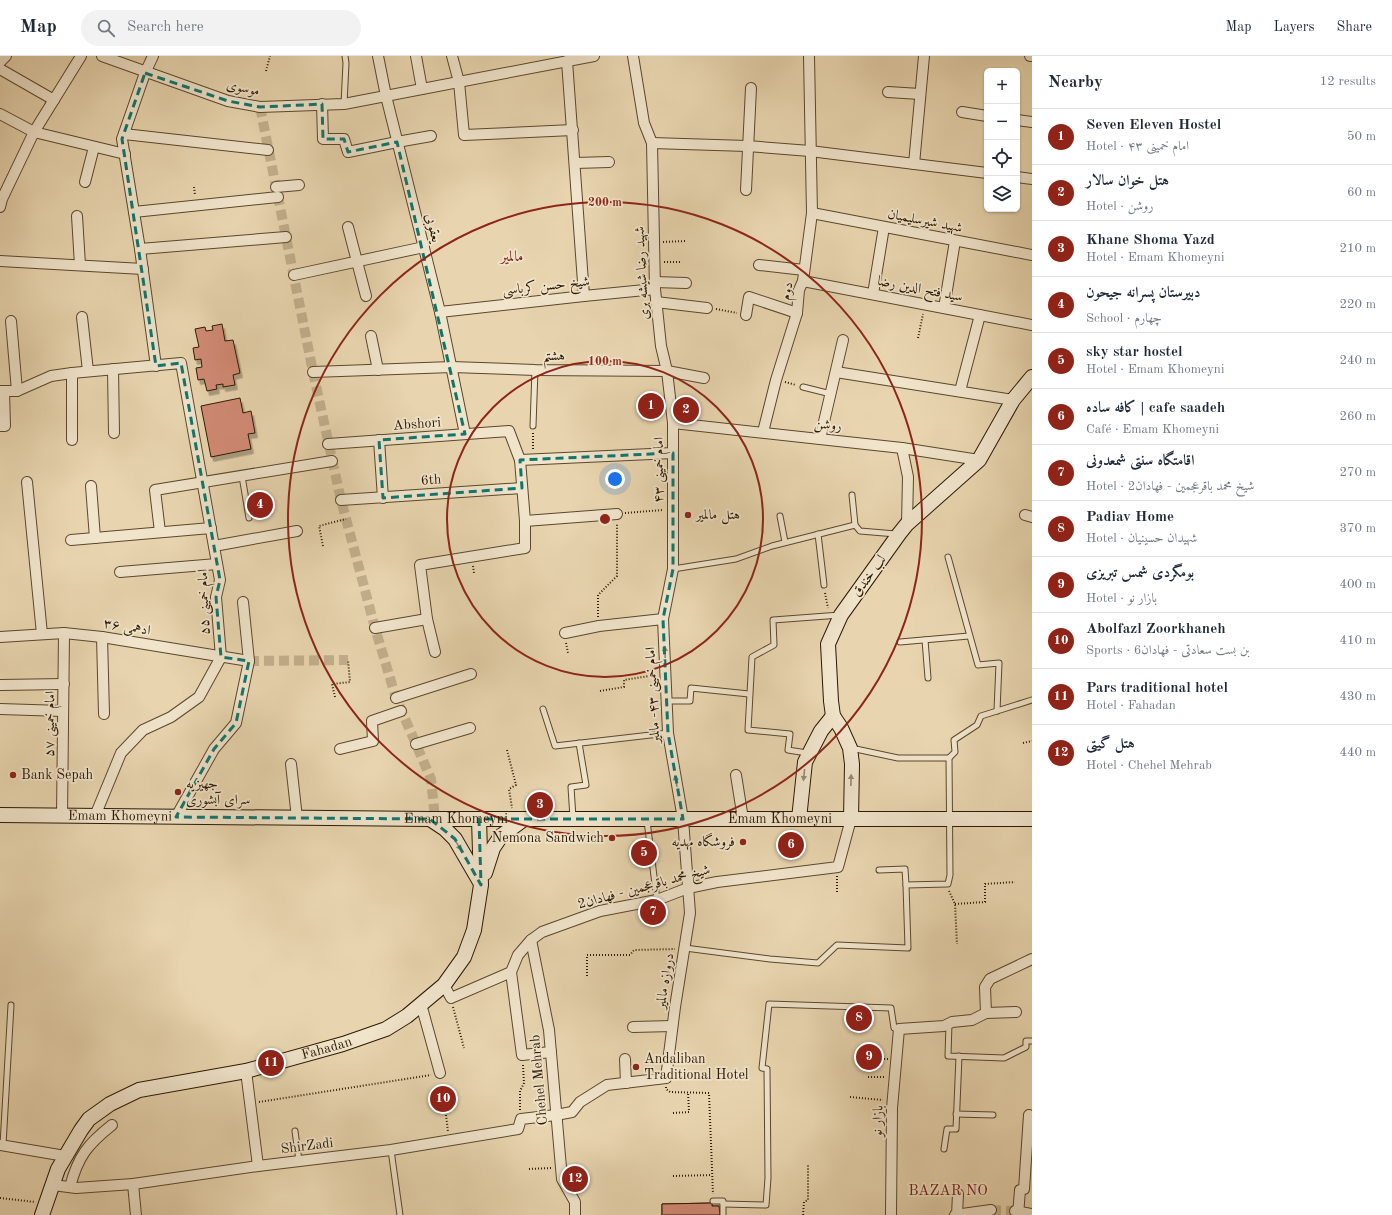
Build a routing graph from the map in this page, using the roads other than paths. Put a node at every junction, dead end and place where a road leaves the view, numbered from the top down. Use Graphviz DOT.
graph roads {
  1 [pos="6,56"];
  2 [pos="81,56"];
  3 [pos="102,56"];
  4 [pos="153,56"];
  5 [pos="345,56"];
  6 [pos="378,56"];
  7 [pos="416,56"];
  8 [pos="452,56"];
  9 [pos="594,56"];
  10 [pos="633,56"];
  11 [pos="809,56"];
  12 [pos="924,56"];
  13 [pos="567,61"];
  14 [pos="0,62"];
  15 [pos="0,69"];
  16 [pos="145,72"];
  17 [pos="459,82"];
  18 [pos="751,88"];
  19 [pos="422,89"];
  20 [pos="888,92"];
  21 [pos="920,94"];
  22 [pos="386,96"];
  23 [pos="54,100"];
  24 [pos="322,104"];
  25 [pos="344,104"];
  26 [pos="962,112"];
  27 [pos="0,114"];
  28 [pos="984,116"];
  29 [pos="1020,120"];
  30 [pos="1032,122"];
  31 [pos="573,130"];
  32 [pos="34,132"];
  33 [pos="124,134"];
  34 [pos="431,136"];
  35 [pos="398,142"];
  36 [pos="652,143"];
  37 [pos="747,146"];
  38 [pos="94,147"];
  39 [pos="268,150"];
  40 [pos="810,151"];
  41 [pos="124,154"];
  42 [pos="609,162"];
  43 [pos="575,163"];
  44 [pos="914,164"];
  45 [pos="984,174"];
  46 [pos="1020,177"];
  47 [pos="1032,179"];
  48 [pos="86,182"];
  49 [pos="298,185"];
  50 [pos="746,190"];
  51 [pos="1,201"];
  52 [pos="134,212"];
  53 [pos="812,213"];
  54 [pos="77,216"];
  55 [pos="348,227"];
  56 [pos="884,227"];
  57 [pos="286,237"];
  58 [pos="955,241"];
  59 [pos="424,247"];
  60 [pos="140,249"];
  61 [pos="1032,255"];
  62 [pos="0,261"];
  63 [pos="357,262"];
  64 [pos="80,265"];
  65 [pos="759,265"];
  66 [pos="143,269"];
  67 [pos="804,270"];
  68 [pos="294,275"];
  69 [pos="803,281"];
  70 [pos="686,283"];
  71 [pos="655,286"];
  72 [pos="873,294"];
  73 [pos="366,296"];
  74 [pos="584,296"];
  75 [pos="656,302"];
  76 [pos="707,308"];
  77 [pos="944,308"];
  78 [pos="440,312"];
  79 [pos="797,313"];
  80 [pos="746,315"];
  81 [pos="980,315"];
  82 [pos="82,317"];
  83 [pos="11,321"];
  84 [pos="1032,325"];
  85 [pos="371,336"];
  86 [pos="843,340"];
  87 [pos="156,366"];
  88 [pos="452,367"];
  89 [pos="113,369"];
  90 [pos="378,370"];
  91 [pos="535,370"];
  92 [pos="88,371"];
  93 [pos="667,371"];
  94 [pos="313,372"];
  95 [pos="836,372"];
  96 [pos="72,373"];
  97 [pos="1032,377"];
  98 [pos="704,378"];
  99 [pos="803,386"];
  100 [pos="2,391"];
  101 [pos="17,391"];
  102 [pos="960,391"];
  103 [pos="830,394"];
  104 [pos="1013,400"];
  105 [pos="672,422"];
  106 [pos="0,426"];
  107 [pos="533,426"];
  108 [pos="763,432"];
  109 [pos="114,433"];
  110 [pos="465,434"];
  111 [pos="820,439"];
  112 [pos="72,440"];
  113 [pos="379,440"];
  114 [pos="328,444"];
  115 [pos="902,448"];
  116 [pos="673,453"];
  117 [pos="520,460"];
  118 [pos="980,460"];
  119 [pos="332,461"];
  120 [pos="242,476"];
  121 [pos="27,482"];
  122 [pos="203,483"];
  123 [pos="91,486"];
  124 [pos="522,488"];
  125 [pos="852,495"];
  126 [pos="382,498"];
  127 [pos="341,500"];
  128 [pos="617,514"];
  129 [pos="780,516"];
  130 [pos="249,518"];
  131 [pos="525,521"];
  132 [pos="855,525"];
  133 [pos="211,528"];
  134 [pos="903,529"];
  135 [pos="297,531"];
  136 [pos="160,532"];
  137 [pos="818,534"];
  138 [pos="95,538"];
  139 [pos="71,540"];
  140 [pos="785,542"];
  141 [pos="214,546"];
  142 [pos="948,557"];
  143 [pos="217,564"];
  144 [pos="673,569"];
  145 [pos="120,572"];
  146 [pos="824,585"];
  147 [pos="243,602"];
  148 [pos="835,615"];
  149 [pos="427,619"];
  150 [pos="664,619"];
  151 [pos="375,628"];
  152 [pos="64,633"];
  153 [pos="565,633"];
  154 [pos="42,634"];
  155 [pos="102,636"];
  156 [pos="969,636"];
  157 [pos="0,637"];
  158 [pos="925,640"];
  159 [pos="900,642"];
  160 [pos="435,652"];
  161 [pos="221,657"];
  162 [pos="250,661"];
  163 [pos="470,674"];
  164 [pos="928,678"];
  165 [pos="64,684"];
  166 [pos="1,685"];
  167 [pos="749,694"];
  168 [pos="396,698"];
  169 [pos="1032,700"];
  170 [pos="667,701"];
  171 [pos="0,709"];
  172 [pos="543,709"];
  173 [pos="63,711"];
  174 [pos="401,711"];
  175 [pos="997,711"];
  176 [pos="104,714"];
  177 [pos="833,716"];
  178 [pos="470,728"];
  179 [pos="668,733"];
  180 [pos="579,743"];
  181 [pos="416,744"];
  182 [pos="850,748"];
  183 [pos="340,749"];
  184 [pos="809,754"];
  185 [pos="949,758"];
  186 [pos="291,764"];
  187 [pos="736,775"];
  188 [pos="0,815"];
  189 [pos="62,816"];
  190 [pos="95,816"];
  191 [pos="176,817"];
  192 [pos="297,818"];
  193 [pos="430,819"];
  194 [pos="479,819"];
  195 [pos="519,819"];
  196 [pos="573,819"];
  197 [pos="683,819"];
  198 [pos="742,819"];
  199 [pos="799,819"];
  200 [pos="851,819"];
  201 [pos="949,819"];
  202 [pos="1032,819"];
  203 [pos="647,820"];
  204 [pos="879,870"];
  205 [pos="482,885"];
  206 [pos="906,885"];
  207 [pos="688,888"];
  208 [pos="657,900"];
  209 [pos="531,940"];
  210 [pos="685,948"];
  211 [pos="1032,959"];
  212 [pos="511,972"];
  213 [pos="444,985"];
  214 [pos="421,1004"];
  215 [pos="11,1005"];
  216 [pos="1016,1012"];
  217 [pos="986,1013"];
  218 [pos="949,1023"];
  219 [pos="672,1026"];
  220 [pos="633,1027"];
  221 [pos="899,1029"];
  222 [pos="1032,1041"];
  223 [pos="551,1052"];
  224 [pos="959,1056"];
  225 [pos="625,1059"];
  226 [pos="246,1071"];
  227 [pos="440,1073"];
  228 [pos="626,1082"];
  229 [pos="956,1114"];
  230 [pos="993,1115"];
  231 [pos="556,1116"];
  232 [pos="1029,1116"];
  233 [pos="112,1124"];
  234 [pos="295,1132"];
  235 [pos="2,1145"];
  236 [pos="944,1149"];
  237 [pos="391,1150"];
  238 [pos="65,1156"];
  239 [pos="1029,1159"];
  240 [pos="299,1161"];
  241 [pos="258,1166"];
  242 [pos="133,1184"];
  243 [pos="53,1185"];
  244 [pos="70,1187"];
  245 [pos="958,1194"];
  246 [pos="713,1201"];
  247 [pos="723,1204"];
  248 [pos="44,1209"];
  249 [pos="990,1210"];
  250 [pos="1017,1212"];
  251 [pos="1032,1214"];
  252 [pos="136,1215"];
  253 [pos="400,1215"];
  254 [pos="575,1215"];
  255 [pos="723,1215"];
  256 [pos="891,1215"];
  257 [pos="956,1215"];
  1 -- 14 [label="street"];
  2 -- 23 [label="street"];
  3 -- 16 [label="street, موسوی"];
  4 -- 16 [label="street"];
  5 -- 25 [label="lane"];
  6 -- 22 [label="street, یعقوبی"];
  7 -- 19 [label="street"];
  8 -- 17 [label="street"];
  9 -- 13 [label="street, موسوی"];
  10 -- 36 [label="street, شهید رضا شیشه بری"];
  11 -- 40 [label="street, دوم"];
  12 -- 21 [label="street"];
  13 -- 17 [label="street, موسوی"];
  13 -- 31 [label="street"];
  15 -- 23 [label="street"];
  16 -- 24 [label="street, موسوی"];
  16 -- 33 [label="street"];
  17 -- 19 [label="street, موسوی"];
  17 -- 31 [label="street"];
  18 -- 37 [label="street"];
  19 -- 22 [label="street, موسوی"];
  20 -- 21 [label="street"];
  21 -- 44 [label="street"];
  22 -- 25 [label="street, موسوی"];
  22 -- 35 [label="street, یعقوبی"];
  23 -- 32 [label="street"];
  24 -- 25 [label="street, موسوی"];
  24 -- 35 [label="street"];
  26 -- 28 [label="street"];
  27 -- 32 [label="street"];
  29 -- 30 [label="street"];
  31 -- 43 [label="street"];
  32 -- 38 [label="street"];
  32 -- 51 [label="street"];
  33 -- 39 [label="street"];
  33 -- 41 [label="street"];
  34 -- 35 [label="street"];
  35 -- 59 [label="street, یعقوبی"];
  36 -- 37 [label="street"];
  36 -- 71 [label="street, شهید رضا شیشه بری"];
  37 -- 40 [label="street"];
  37 -- 50 [label="street"];
  38 -- 41 [label="street"];
  38 -- 48 [label="street"];
  40 -- 44 [label="street"];
  40 -- 53 [label="street, دوم"];
  41 -- 52 [label="street"];
  42 -- 43 [label="street"];
  43 -- 74 [label="street"];
  44 -- 45 [label="street"];
  46 -- 47 [label="street"];
  49 -- 52 [label="street"];
  52 -- 60 [label="street"];
  53 -- 56 [label="street, شهید شیرسلیمیان"];
  53 -- 67 [label="street, دوم"];
  54 -- 64 [label="street"];
  55 -- 63 [label="street"];
  56 -- 58 [label="street, شهید شیرسلیمیان"];
  56 -- 72 [label="street"];
  57 -- 60 [label="street"];
  58 -- 61 [label="street, شهید شیرسلیمیان"];
  58 -- 77 [label="street"];
  59 -- 63 [label="street"];
  59 -- 78 [label="street, یعقوبی"];
  60 -- 66 [label="street"];
  62 -- 64 [label="street"];
  63 -- 68 [label="street"];
  63 -- 73 [label="street"];
  64 -- 66 [label="street"];
  65 -- 67 [label="street"];
  66 -- 87 [label="street"];
  67 -- 69 [label="street, دوم"];
  69 -- 72 [label="street, سید فتح الدین رضا"];
  69 -- 79 [label="street, دوم"];
  70 -- 71 [label="street, شیخ حسن کرباسی"];
  71 -- 74 [label="street, شیخ حسن کرباسی"];
  71 -- 75 [label="street, شهید رضا شیشه بری"];
  72 -- 77 [label="street, سید فتح الدین رضا"];
  74 -- 78 [label="street, شیخ حسن کرباسی"];
  75 -- 76 [label="street"];
  75 -- 93 [label="street, شهید رضا شیشه بری"];
  77 -- 81 [label="street, سید فتح الدین رضا"];
  78 -- 88 [label="street, یعقوبی"];
  79 -- 80 [label="street"];
  79 -- 108 [label="street, دوم"];
  81 -- 84 [label="street, سید فتح الدین رضا"];
  81 -- 102 [label="street"];
  82 -- 92 [label="street"];
  83 -- 101 [label="street"];
  85 -- 90 [label="street"];
  86 -- 95 [label="street"];
  87 -- 89 [label="street"];
  87 -- 122 [label="street, امام خمینی ۵۵"];
  88 -- 90 [label="street, هشتم"];
  88 -- 91 [label="street, هشتم"];
  88 -- 110 [label="street, یعقوبی"];
  89 -- 92 [label="street"];
  89 -- 109 [label="street"];
  90 -- 94 [label="street, هشتم"];
  91 -- 93 [label="street, هشتم"];
  91 -- 107 [label="lane"];
  92 -- 96 [label="street"];
  93 -- 98 [label="street, هشتم"];
  93 -- 105 [label="street, امام خمینی ۴۳"];
  95 -- 102 [label="street"];
  95 -- 103 [label="street"];
  96 -- 101 [label="street"];
  96 -- 112 [label="street"];
  97 -- 104 [label="street, لب خندق"];
  99 -- 103 [label="lane"];
  100 -- 101 [label="street"];
  100 -- 106 [label="street"];
  102 -- 104 [label="street"];
  103 -- 111 [label="street"];
  104 -- 118 [label="street, لب خندق"];
  105 -- 108 [label="street, روشن"];
  105 -- 116 [label="street, امام خمینی ۴۳"];
  108 -- 111 [label="street, روشن"];
  110 -- 113 [label="street, Abshori"];
  110 -- 117 [label="street, Abshori"];
  111 -- 115 [label="street, روشن"];
  113 -- 114 [label="street, Abshori"];
  113 -- 126 [label="street"];
  115 -- 118 [label="street, روشن"];
  115 -- 134 [label="street"];
  116 -- 117 [label="street"];
  116 -- 144 [label="street, امام خمینی ۴۳"];
  117 -- 124 [label="street"];
  118 -- 134 [label="street, لب خندق"];
  119 -- 120 [label="street"];
  120 -- 122 [label="street"];
  120 -- 130 [label="lane"];
  121 -- 154 [label="street"];
  122 -- 133 [label="street, امام خمینی ۵۵"];
  122 -- 136 [label="street"];
  123 -- 138 [label="street"];
  124 -- 126 [label="street, 6th"];
  124 -- 131 [label="street"];
  125 -- 132 [label="lane"];
  126 -- 127 [label="street, 6th"];
  128 -- 131 [label="street"];
  129 -- 140 [label="lane"];
  131 -- 149 [label="street"];
  132 -- 134 [label="lane"];
  132 -- 137 [label="lane"];
  133 -- 136 [label="street"];
  133 -- 141 [label="street, امام خمینی ۵۵"];
  134 -- 148 [label="street, لب خندق"];
  135 -- 141 [label="street"];
  136 -- 138 [label="street"];
  137 -- 140 [label="lane"];
  137 -- 146 [label="lane"];
  138 -- 139 [label="street"];
  140 -- 144 [label="lane"];
  141 -- 143 [label="street, امام خمینی ۵۵"];
  142 -- 156 [label="lane"];
  143 -- 145 [label="street"];
  143 -- 161 [label="street, امام خمینی ۵۵"];
  144 -- 150 [label="street, امام خمینی ۴۳- مالمیر"];
  147 -- 162 [label="street"];
  148 -- 167 [label="lane"];
  148 -- 177 [label="street, لب خندق"];
  149 -- 151 [label="street"];
  149 -- 160 [label="street"];
  150 -- 153 [label="street"];
  170 -- 150 [label="street, امام خمینی ۴۳- مالمیر, one-way"];
  152 -- 154 [label="street, ادهمی ۳۶"];
  152 -- 155 [label="street, ادهمی ۳۶"];
  152 -- 165 [label="street, امام خمینی ۵۷"];
  154 -- 157 [label="street, ادهمی ۳۶"];
  155 -- 161 [label="street, ادهمی ۳۶"];
  155 -- 176 [label="street"];
  156 -- 158 [label="lane"];
  156 -- 175 [label="lane"];
  158 -- 159 [label="lane"];
  158 -- 164 [label="lane"];
  161 -- 162 [label="street, ادهمی ۳۶"];
  161 -- 190 [label="street"];
  162 -- 191 [label="street"];
  163 -- 168 [label="street"];
  165 -- 166 [label="street"];
  165 -- 173 [label="street, امام خمینی ۵۷"];
  167 -- 170 [label="lane"];
  167 -- 184 [label="lane"];
  169 -- 175 [label="lane"];
  170 -- 179 [label="street, امام خمینی ۴۳- مالمیر"];
  171 -- 173 [label="street"];
  172 -- 180 [label="lane"];
  173 -- 189 [label="street, امام خمینی ۵۷"];
  174 -- 183 [label="street"];
  175 -- 185 [label="lane"];
  177 -- 182 [label="street, لب خندق"];
  177 -- 184 [label="street"];
  178 -- 181 [label="street"];
  179 -- 180 [label="lane"];
  197 -- 179 [label="street, امام خمینی ۴۳- مالمیر, one-way"];
  180 -- 196 [label="lane"];
  182 -- 185 [label="lane"];
  200 -- 182 [label="street, لب خندق, one-way"];
  184 -- 199 [label="street, one-way"];
  185 -- 201 [label="lane"];
  186 -- 192 [label="street"];
  187 -- 198 [label="street"];
  188 -- 189 [label="street, Emam Khomeyni"];
  189 -- 190 [label="street, Emam Khomeyni"];
  190 -- 191 [label="street, Emam Khomeyni"];
  191 -- 192 [label="street, Emam Khomeyni"];
  192 -- 193 [label="street, Emam Khomeyni"];
  193 -- 194 [label="street, Emam Khomeyni"];
  193 -- 205 [label="street, one-way"];
  194 -- 195 [label="street, Emam Khomeyni"];
  194 -- 205 [label="street, Fahadan"];
  195 -- 196 [label="street, Emam Khomeyni"];
  195 -- 205 [label="street"];
  196 -- 203 [label="street, Emam Khomeyni"];
  197 -- 198 [label="street, Emam Khomeyni"];
  197 -- 203 [label="street, Emam Khomeyni"];
  197 -- 207 [label="street, امام خمینی ۴۳- مالمیر"];
  198 -- 199 [label="street, Emam Khomeyni"];
  199 -- 200 [label="street, Emam Khomeyni"];
  200 -- 201 [label="street, Emam Khomeyni"];
  200 -- 207 [label="street, شیخ محمد باقرعجمین - فهادان2"];
  201 -- 202 [label="street, Emam Khomeyni"];
  201 -- 206 [label="lane"];
  203 -- 208 [label="lane"];
  204 -- 206 [label="lane"];
  205 -- 213 [label="street, Fahadan"];
  206 -- 210 [label="lane"];
  207 -- 208 [label="street, شیخ محمد باقرعجمین - فهادان2"];
  207 -- 210 [label="street, دروازه مالمیر"];
  208 -- 209 [label="street, شیخ محمد باقرعجمین - فهادان2"];
  209 -- 212 [label="street, شیخ محمد باقرعجمین - فهادان2"];
  209 -- 223 [label="street, Chehel Mehrab"];
  210 -- 219 [label="street, دروازه مالمیر"];
  211 -- 217 [label="street"];
  212 -- 213 [label="street"];
  212 -- 223 [label="street"];
  213 -- 214 [label="street, Fahadan"];
  214 -- 226 [label="street, Fahadan"];
  214 -- 227 [label="street"];
  215 -- 235 [label="lane"];
  216 -- 217 [label="street"];
  217 -- 218 [label="street"];
  218 -- 221 [label="street"];
  218 -- 224 [label="lane"];
  219 -- 220 [label="street"];
  219 -- 228 [label="street, دروازه مالمیر"];
  221 -- 247 [label="lane"];
  221 -- 256 [label="street, بازار نو"];
  222 -- 224 [label="lane"];
  223 -- 231 [label="street, Chehel Mehrab"];
  224 -- 229 [label="lane"];
  225 -- 228 [label="street"];
  226 -- 238 [label="street, Fahadan"];
  226 -- 241 [label="street"];
  228 -- 231 [label="street"];
  229 -- 230 [label="lane"];
  229 -- 236 [label="lane"];
  231 -- 237 [label="street, ShirZadi"];
  231 -- 254 [label="street, Chehel Mehrab"];
  232 -- 239 [label="street"];
  233 -- 244 [label="street"];
  234 -- 240 [label="lane"];
  235 -- 238 [label="street"];
  237 -- 240 [label="street, ShirZadi"];
  237 -- 253 [label="lane"];
  238 -- 243 [label="street, Fahadan"];
  239 -- 250 [label="street"];
  240 -- 241 [label="street, ShirZadi"];
  241 -- 242 [label="street, ShirZadi"];
  242 -- 244 [label="street, ShirZadi"];
  242 -- 252 [label="street"];
  243 -- 244 [label="street, ShirZadi"];
  243 -- 248 [label="street, Fahadan"];
  245 -- 257 [label="street"];
  246 -- 247 [label="lane"];
  247 -- 255 [label="lane"];
  249 -- 257 [label="street"];
  250 -- 251 [label="street"];
}
